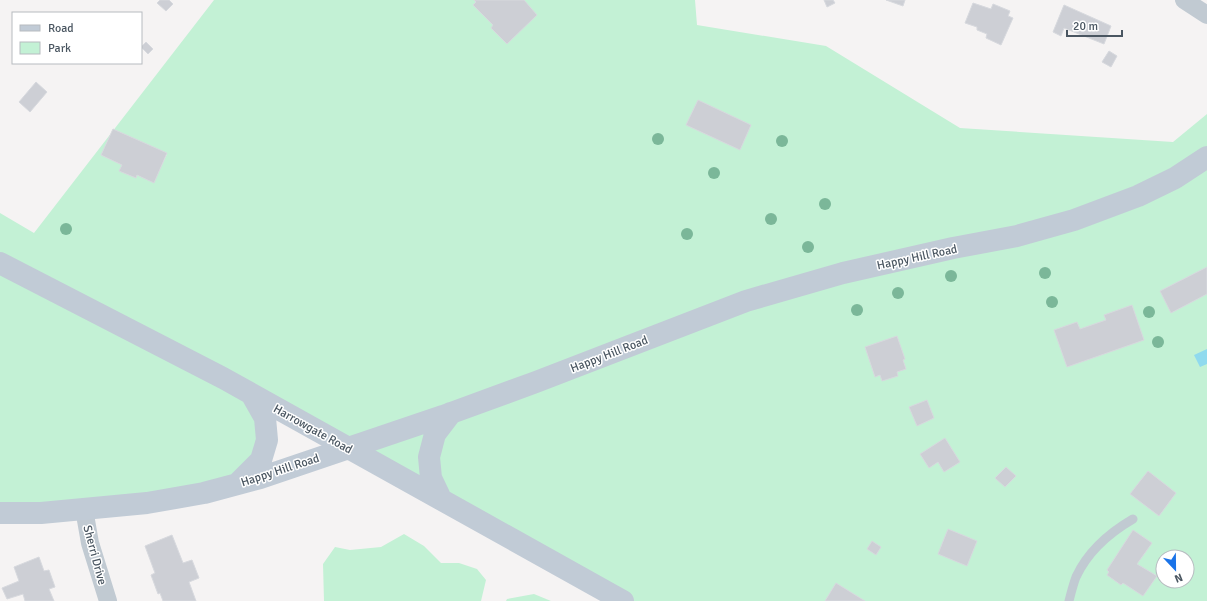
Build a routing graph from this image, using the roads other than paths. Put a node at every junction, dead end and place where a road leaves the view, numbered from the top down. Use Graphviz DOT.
graph roads {
  1 [pos="1184,0"];
  2 [pos="1207,14"];
  3 [pos="1207,157"];
  4 [pos="0,263"];
  5 [pos="252,395"];
  6 [pos="451,413"];
  7 [pos="348,448"];
  8 [pos="236,484"];
  9 [pos="441,499"];
  10 [pos="84,509"];
  11 [pos="0,513"];
  12 [pos="1134,519"];
  13 [pos="108,601"];
  14 [pos="623,601"];
  15 [pos="1069,601"];
  1 -- 2 [label="street"];
  3 -- 6 [label="street, Happy Hill Road"];
  4 -- 5 [label="street, Harrowgate Road"];
  5 -- 7 [label="street, Harrowgate Road"];
  5 -- 8 [label="street"];
  6 -- 7 [label="street, Happy Hill Road"];
  6 -- 9 [label="street"];
  7 -- 8 [label="street, Happy Hill Road"];
  7 -- 9 [label="street, Harrowgate Road"];
  8 -- 10 [label="street, Happy Hill Road"];
  9 -- 14 [label="street, Harrowgate Road"];
  10 -- 11 [label="street, Happy Hill Road"];
  10 -- 13 [label="street, Sherri Drive"];
  12 -- 15 [label="lane"];
}
